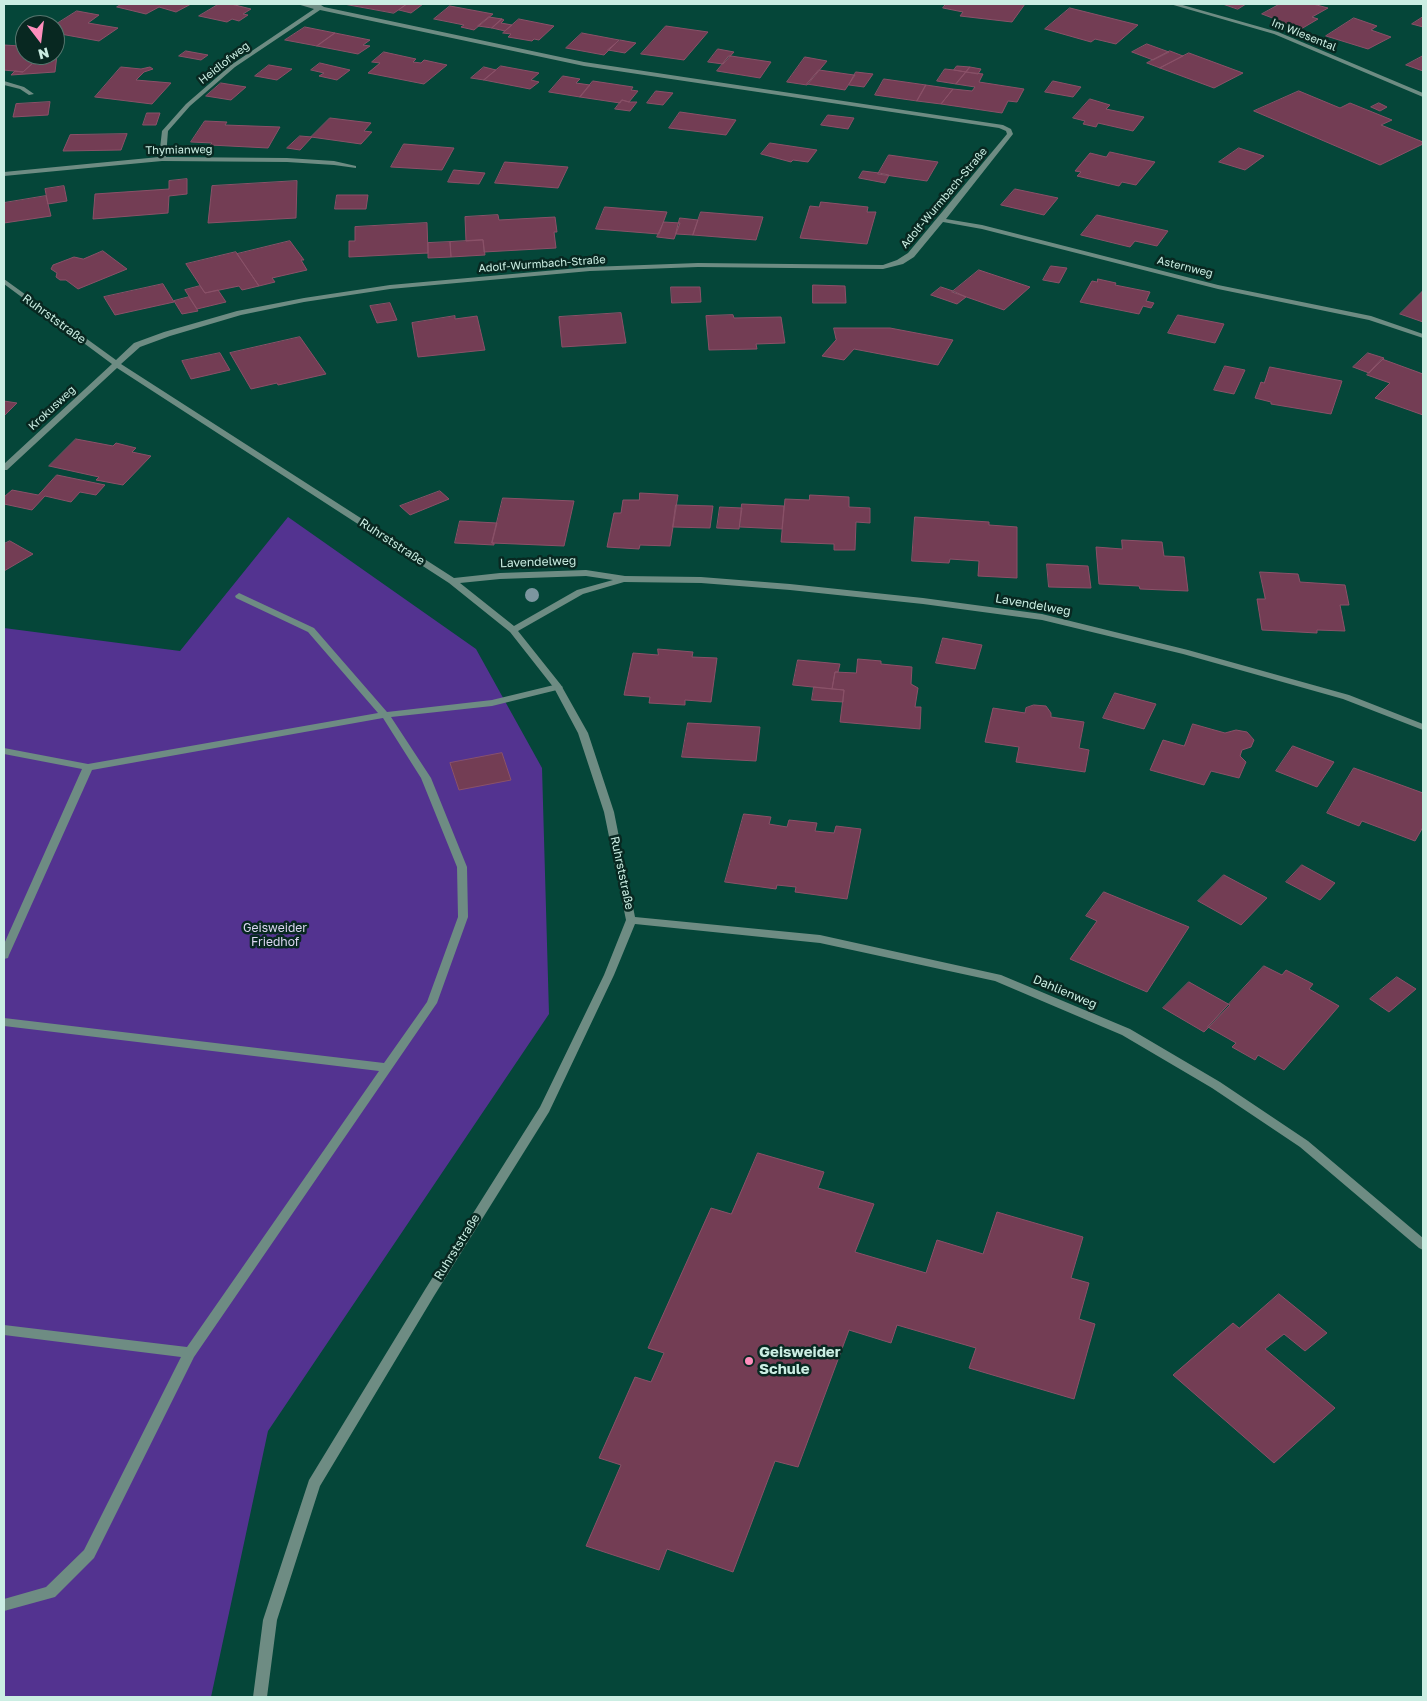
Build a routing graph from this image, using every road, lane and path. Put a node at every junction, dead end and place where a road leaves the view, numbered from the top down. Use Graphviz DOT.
graph roads {
  1 [pos="300,4"];
  2 [pos="326,4"];
  3 [pos="1173,4"];
  4 [pos="318,8"];
  5 [pos="4,83"];
  6 [pos="31,94"];
  7 [pos="1423,95"];
  8 [pos="162,159"];
  9 [pos="354,167"];
  10 [pos="4,174"];
  11 [pos="942,220"];
  12 [pos="4,282"];
  13 [pos="1423,336"];
  14 [pos="116,364"];
  15 [pos="4,468"];
  16 [pos="625,579"];
  17 [pos="452,581"];
  18 [pos="239,596"];
  19 [pos="513,630"];
  20 [pos="558,687"];
  21 [pos="385,715"];
  22 [pos="1423,727"];
  23 [pos="4,751"];
  24 [pos="88,767"];
  25 [pos="631,920"];
  26 [pos="4,955"];
  27 [pos="4,1022"];
  28 [pos="388,1068"];
  29 [pos="1423,1246"];
  30 [pos="4,1330"];
  31 [pos="190,1353"];
  32 [pos="4,1605"];
  33 [pos="260,1697"];
  1 -- 4 [label="street, Adolf-Wurmbach-Straße"];
  2 -- 4 [label="street, Heidlofweg"];
  3 -- 7 [label="street, Im Wiesental"];
  4 -- 8 [label="street, Heidlofweg"];
  4 -- 11 [label="street, Adolf-Wurmbach-Straße"];
  5 -- 6 [label="street"];
  8 -- 9 [label="street, Thymianweg"];
  8 -- 10 [label="street, Thymianweg"];
  11 -- 13 [label="street, Asternweg"];
  11 -- 14 [label="street, Adolf-Wurmbach-Straße"];
  12 -- 14 [label="street, Ruhrststraße"];
  14 -- 15 [label="street, Krokusweg"];
  14 -- 17 [label="street, Ruhrststraße"];
  16 -- 17 [label="street, Lavendelweg"];
  16 -- 19 [label="street, Lavendelweg"];
  16 -- 22 [label="street, Lavendelweg"];
  17 -- 19 [label="street, Ruhrststraße"];
  18 -- 21 [label="street"];
  19 -- 20 [label="street, Ruhrststraße"];
  20 -- 21 [label="street"];
  20 -- 25 [label="street, Ruhrststraße"];
  21 -- 24 [label="street"];
  21 -- 28 [label="street"];
  23 -- 24 [label="street"];
  24 -- 26 [label="street"];
  25 -- 29 [label="street, Dahlienweg"];
  25 -- 33 [label="street, Ruhrststraße"];
  27 -- 28 [label="street"];
  28 -- 31 [label="street"];
  30 -- 31 [label="street"];
  31 -- 32 [label="street"];
}
